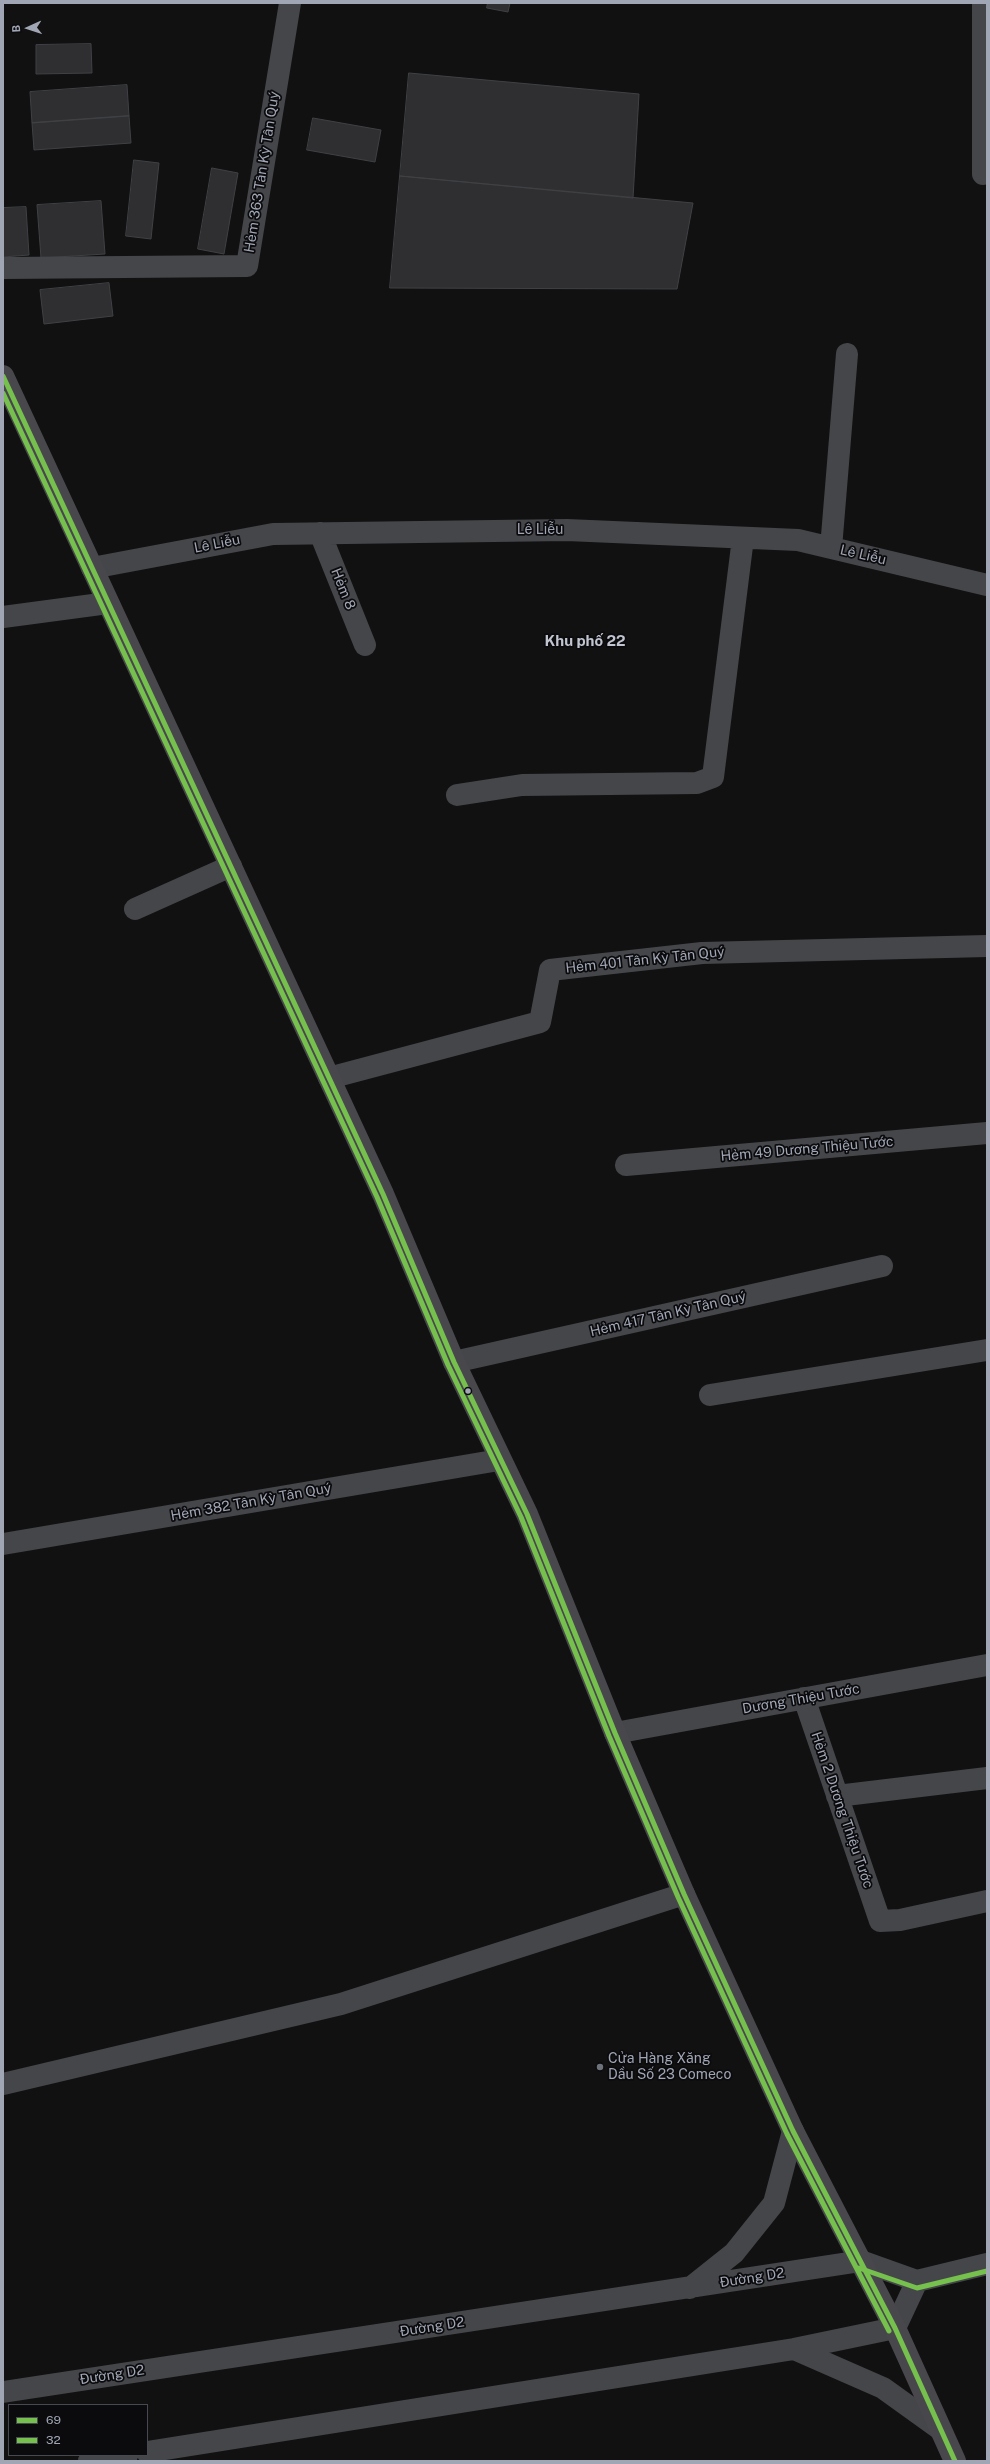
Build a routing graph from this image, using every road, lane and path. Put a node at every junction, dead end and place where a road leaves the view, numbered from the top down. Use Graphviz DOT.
graph roads {
  1 [pos="290,3"];
  2 [pos="983,3"];
  3 [pos="983,174"];
  4 [pos="3,268"];
  5 [pos="847,354"];
  6 [pos="3,376"];
  7 [pos="320,533"];
  8 [pos="742,538"];
  9 [pos="831,548"];
  10 [pos="92,568"];
  11 [pos="987,585"];
  12 [pos="108,602"];
  13 [pos="3,617"];
  14 [pos="365,645"];
  15 [pos="457,795"];
  16 [pos="231,866"];
  17 [pos="135,909"];
  18 [pos="987,946"];
  19 [pos="330,1078"];
  20 [pos="987,1134"];
  21 [pos="626,1165"];
  22 [pos="882,1266"];
  23 [pos="987,1350"];
  24 [pos="454,1362"];
  25 [pos="710,1395"];
  26 [pos="499,1460"];
  27 [pos="3,1544"];
  28 [pos="987,1665"];
  29 [pos="804,1698"];
  30 [pos="615,1733"];
  31 [pos="987,1778"];
  32 [pos="837,1796"];
  33 [pos="684,1894"];
  34 [pos="987,1901"];
  35 [pos="3,2084"];
  36 [pos="793,2130"];
  37 [pos="861,2261"];
  38 [pos="987,2264"];
  39 [pos="916,2281"];
  40 [pos="690,2288"];
  41 [pos="895,2328"];
  42 [pos="794,2349"];
  43 [pos="3,2392"];
  44 [pos="940,2429"];
  45 [pos="148,2452"];
  46 [pos="121,2456"];
  47 [pos="89,2461"];
  48 [pos="955,2461"];
  1 -- 4 [label="street, Hẻm 363 Tân Kỳ Tân Quý"];
  2 -- 3 [label="street"];
  5 -- 9 [label="street"];
  6 -- 10 [label="main road"];
  7 -- 8 [label="street, Lê Liễu"];
  7 -- 10 [label="street, Lê Liễu"];
  7 -- 14 [label="street, Hẻm 8"];
  8 -- 9 [label="street, Lê Liễu"];
  8 -- 15 [label="street"];
  9 -- 11 [label="street, Lê Liễu"];
  10 -- 12 [label="main road"];
  12 -- 13 [label="street"];
  12 -- 16 [label="main road"];
  16 -- 17 [label="street"];
  16 -- 19 [label="main road"];
  18 -- 19 [label="street, Hẻm 401 Tân Kỳ Tân Quý"];
  19 -- 24 [label="main road"];
  20 -- 21 [label="street, Hẻm 49 Dương Thiệu Tước"];
  22 -- 24 [label="street, Hẻm 417 Tân Kỳ Tân Quý"];
  23 -- 25 [label="street"];
  24 -- 26 [label="main road"];
  26 -- 27 [label="street, Hẻm 382 Tân Kỳ Tân Quý"];
  26 -- 30 [label="main road"];
  28 -- 29 [label="street, Dương Thiệu Tước"];
  29 -- 30 [label="street, Dương Thiệu Tước"];
  29 -- 32 [label="street, Hẻm 2 Dương Thiệu Tước"];
  30 -- 33 [label="main road"];
  31 -- 32 [label="street"];
  32 -- 34 [label="street, Hẻm 2 Dương Thiệu Tước"];
  33 -- 35 [label="street"];
  33 -- 36 [label="main road"];
  36 -- 37 [label="main road"];
  36 -- 40 [label="street"];
  37 -- 39 [label="street"];
  37 -- 40 [label="street, Đường D2"];
  37 -- 41 [label="main road"];
  38 -- 39 [label="street"];
  39 -- 41 [label="street"];
  40 -- 43 [label="street, Đường D2"];
  41 -- 42 [label="street"];
  41 -- 44 [label="main road"];
  42 -- 44 [label="street"];
  42 -- 45 [label="street"];
  44 -- 48 [label="main road"];
  46 -- 47 [label="street"];
}
